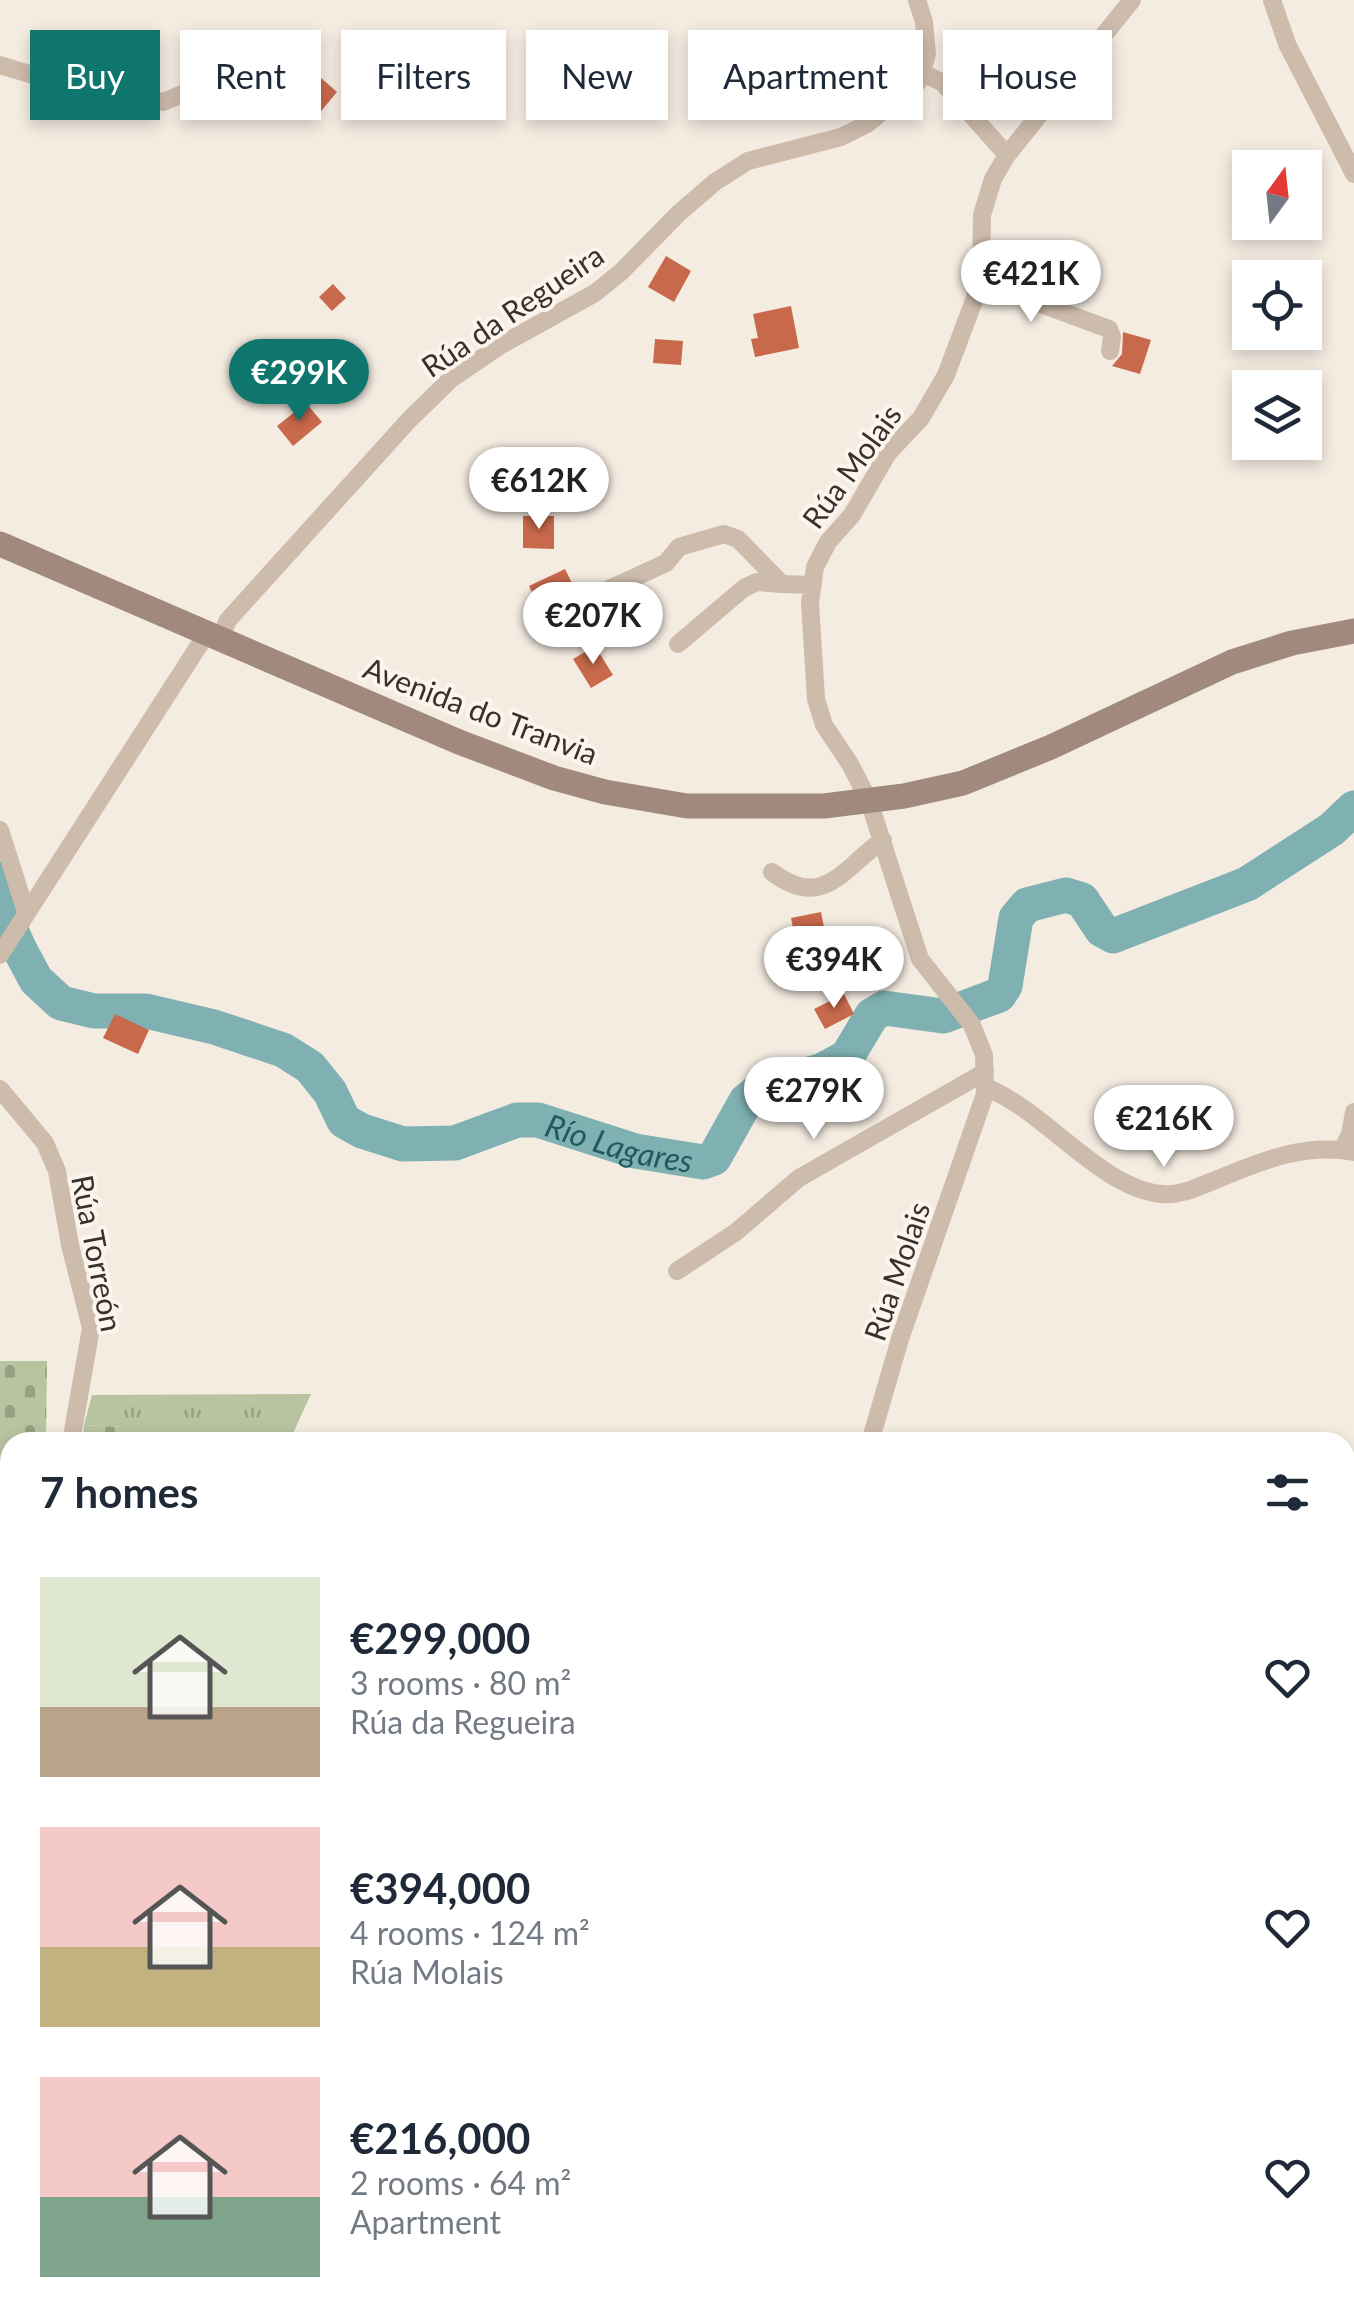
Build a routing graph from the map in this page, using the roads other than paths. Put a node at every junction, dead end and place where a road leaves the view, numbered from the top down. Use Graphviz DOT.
graph roads {
  1 [pos="917,0"];
  2 [pos="1132,0"];
  3 [pos="1272,0"];
  4 [pos="0,65"];
  5 [pos="923,69"];
  6 [pos="923,72"];
  7 [pos="180,95"];
  8 [pos="872,120"];
  9 [pos="1007,155"];
  10 [pos="1354,174"];
  11 [pos="981,282"];
  12 [pos="1110,351"];
  13 [pos="0,544"];
  14 [pos="782,584"];
  15 [pos="812,586"];
  16 [pos="604,592"];
  17 [pos="1354,631"];
  18 [pos="213,635"];
  19 [pos="678,644"];
  20 [pos="869,801"];
  21 [pos="0,830"];
  22 [pos="883,840"];
  23 [pos="772,872"];
  24 [pos="26,912"];
  25 [pos="2,952"];
  26 [pos="985,1080"];
  27 [pos="0,1089"];
  28 [pos="1354,1112"];
  29 [pos="1348,1151"];
  30 [pos="677,1270"];
  31 [pos="73,1432"];
  32 [pos="873,1432"];
  1 -- 5 [label="street"];
  2 -- 9 [label="street, Rúa Molais"];
  3 -- 10 [label="street"];
  4 -- 7 [label="street"];
  6 -- 9 [label="street"];
  8 -- 18 [label="street, Rúa da Regueira"];
  9 -- 11 [label="street, Rúa Molais"];
  11 -- 12 [label="street"];
  11 -- 15 [label="street, Rúa Molais"];
  13 -- 18 [label="main road, Avenida do Tranvia"];
  14 -- 15 [label="street"];
  14 -- 16 [label="street"];
  14 -- 19 [label="street"];
  15 -- 20 [label="street, Rúa Molais"];
  17 -- 20 [label="main road, Avenida do Tranvia"];
  18 -- 20 [label="main road, Avenida do Tranvia"];
  18 -- 24 [label="street, Rúa da Regueira"];
  20 -- 22 [label="street, Rúa Molais"];
  21 -- 24 [label="street"];
  22 -- 23 [label="street"];
  22 -- 26 [label="street, Rúa Molais"];
  24 -- 25 [label="street, Rúa da Regueira"];
  26 -- 29 [label="street"];
  26 -- 30 [label="street"];
  26 -- 32 [label="street, Rúa Molais"];
  27 -- 31 [label="street, Rúa Torreón"];
  28 -- 29 [label="street"];
}
